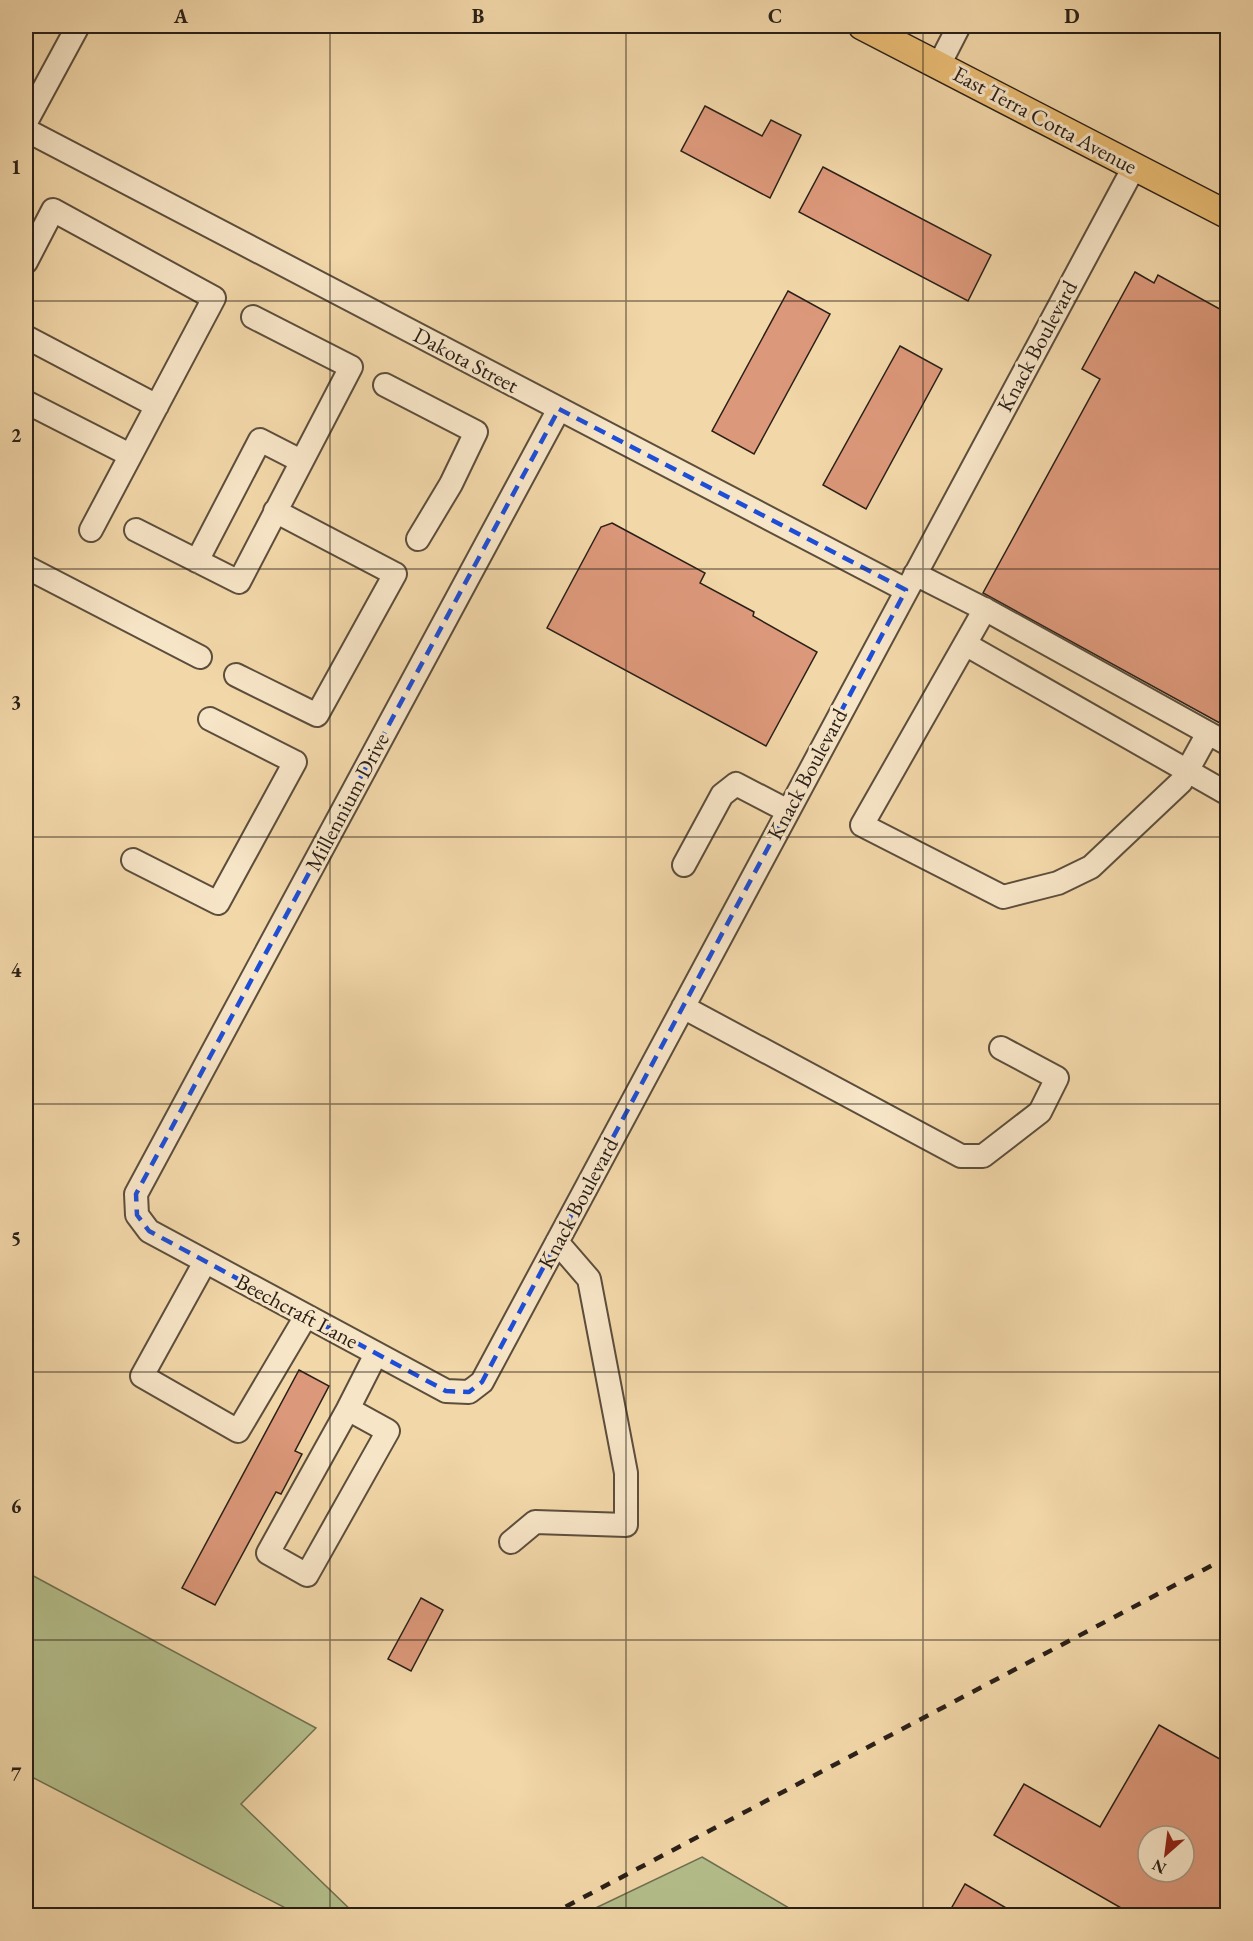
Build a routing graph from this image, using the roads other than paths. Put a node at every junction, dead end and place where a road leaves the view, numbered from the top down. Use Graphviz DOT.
graph roads {
  1 [pos="78,26"];
  2 [pos="862,26"];
  3 [pos="959,26"];
  4 [pos="939,65"];
  5 [pos="26,122"];
  6 [pos="26,130"];
  7 [pos="1134,167"];
  8 [pos="1227,215"];
  9 [pos="26,262"];
  10 [pos="253,317"];
  11 [pos="26,338"];
  12 [pos="385,385"];
  13 [pos="26,402"];
  14 [pos="157,406"];
  15 [pos="559,409"];
  16 [pos="130,456"];
  17 [pos="301,461"];
  18 [pos="275,511"];
  19 [pos="91,530"];
  20 [pos="136,530"];
  21 [pos="418,539"];
  22 [pos="196,561"];
  23 [pos="26,567"];
  24 [pos="910,582"];
  25 [pos="985,609"];
  26 [pos="965,644"];
  27 [pos="200,657"];
  28 [pos="236,675"];
  29 [pos="210,718"];
  30 [pos="1208,733"];
  31 [pos="1227,744"];
  32 [pos="1187,771"];
  33 [pos="1227,794"];
  34 [pos="788,811"];
  35 [pos="133,860"];
  36 [pos="684,865"];
  37 [pos="683,1007"];
  38 [pos="1001,1048"];
  39 [pos="136,1194"];
  40 [pos="557,1242"];
  41 [pos="205,1262"];
  42 [pos="306,1316"];
  43 [pos="376,1354"];
  44 [pos="482,1382"];
  45 [pos="348,1409"];
  46 [pos="511,1542"];
  1 -- 5 [label="street"];
  2 -- 4 [label="main road, East Terra Cotta Avenue"];
  3 -- 4 [label="street"];
  4 -- 7 [label="main road, East Terra Cotta Avenue"];
  6 -- 15 [label="street, Dakota Street"];
  7 -- 8 [label="main road, East Terra Cotta Avenue"];
  7 -- 24 [label="street, Knack Boulevard"];
  9 -- 14 [label="street"];
  10 -- 17 [label="street"];
  11 -- 14 [label="street"];
  12 -- 21 [label="street"];
  13 -- 16 [label="street"];
  14 -- 16 [label="street"];
  15 -- 24 [label="street, Dakota Street"];
  15 -- 39 [label="street, Millennium Drive"];
  16 -- 19 [label="street"];
  17 -- 18 [label="street"];
  17 -- 22 [label="street"];
  18 -- 22 [label="street"];
  18 -- 28 [label="street"];
  20 -- 22 [label="street"];
  23 -- 27 [label="street"];
  24 -- 25 [label="street, Dakota Street"];
  24 -- 34 [label="street, Knack Boulevard"];
  25 -- 26 [label="street"];
  25 -- 30 [label="street, Dakota Street"];
  26 -- 32 [label="street"];
  26 -- 32 [label="street"];
  29 -- 35 [label="street"];
  30 -- 31 [label="street, Dakota Street"];
  30 -- 32 [label="street"];
  32 -- 33 [label="street"];
  34 -- 36 [label="street"];
  34 -- 37 [label="street, Knack Boulevard"];
  37 -- 38 [label="street"];
  37 -- 40 [label="street, Knack Boulevard"];
  39 -- 41 [label="street, Beechcraft Lane"];
  40 -- 44 [label="street, Knack Boulevard"];
  40 -- 46 [label="street"];
  41 -- 42 [label="street, Beechcraft Lane"];
  41 -- 42 [label="street"];
  42 -- 43 [label="street, Beechcraft Lane"];
  43 -- 44 [label="street, Beechcraft Lane"];
  43 -- 45 [label="street"];
  45 -- 45 [label="street"];
}
